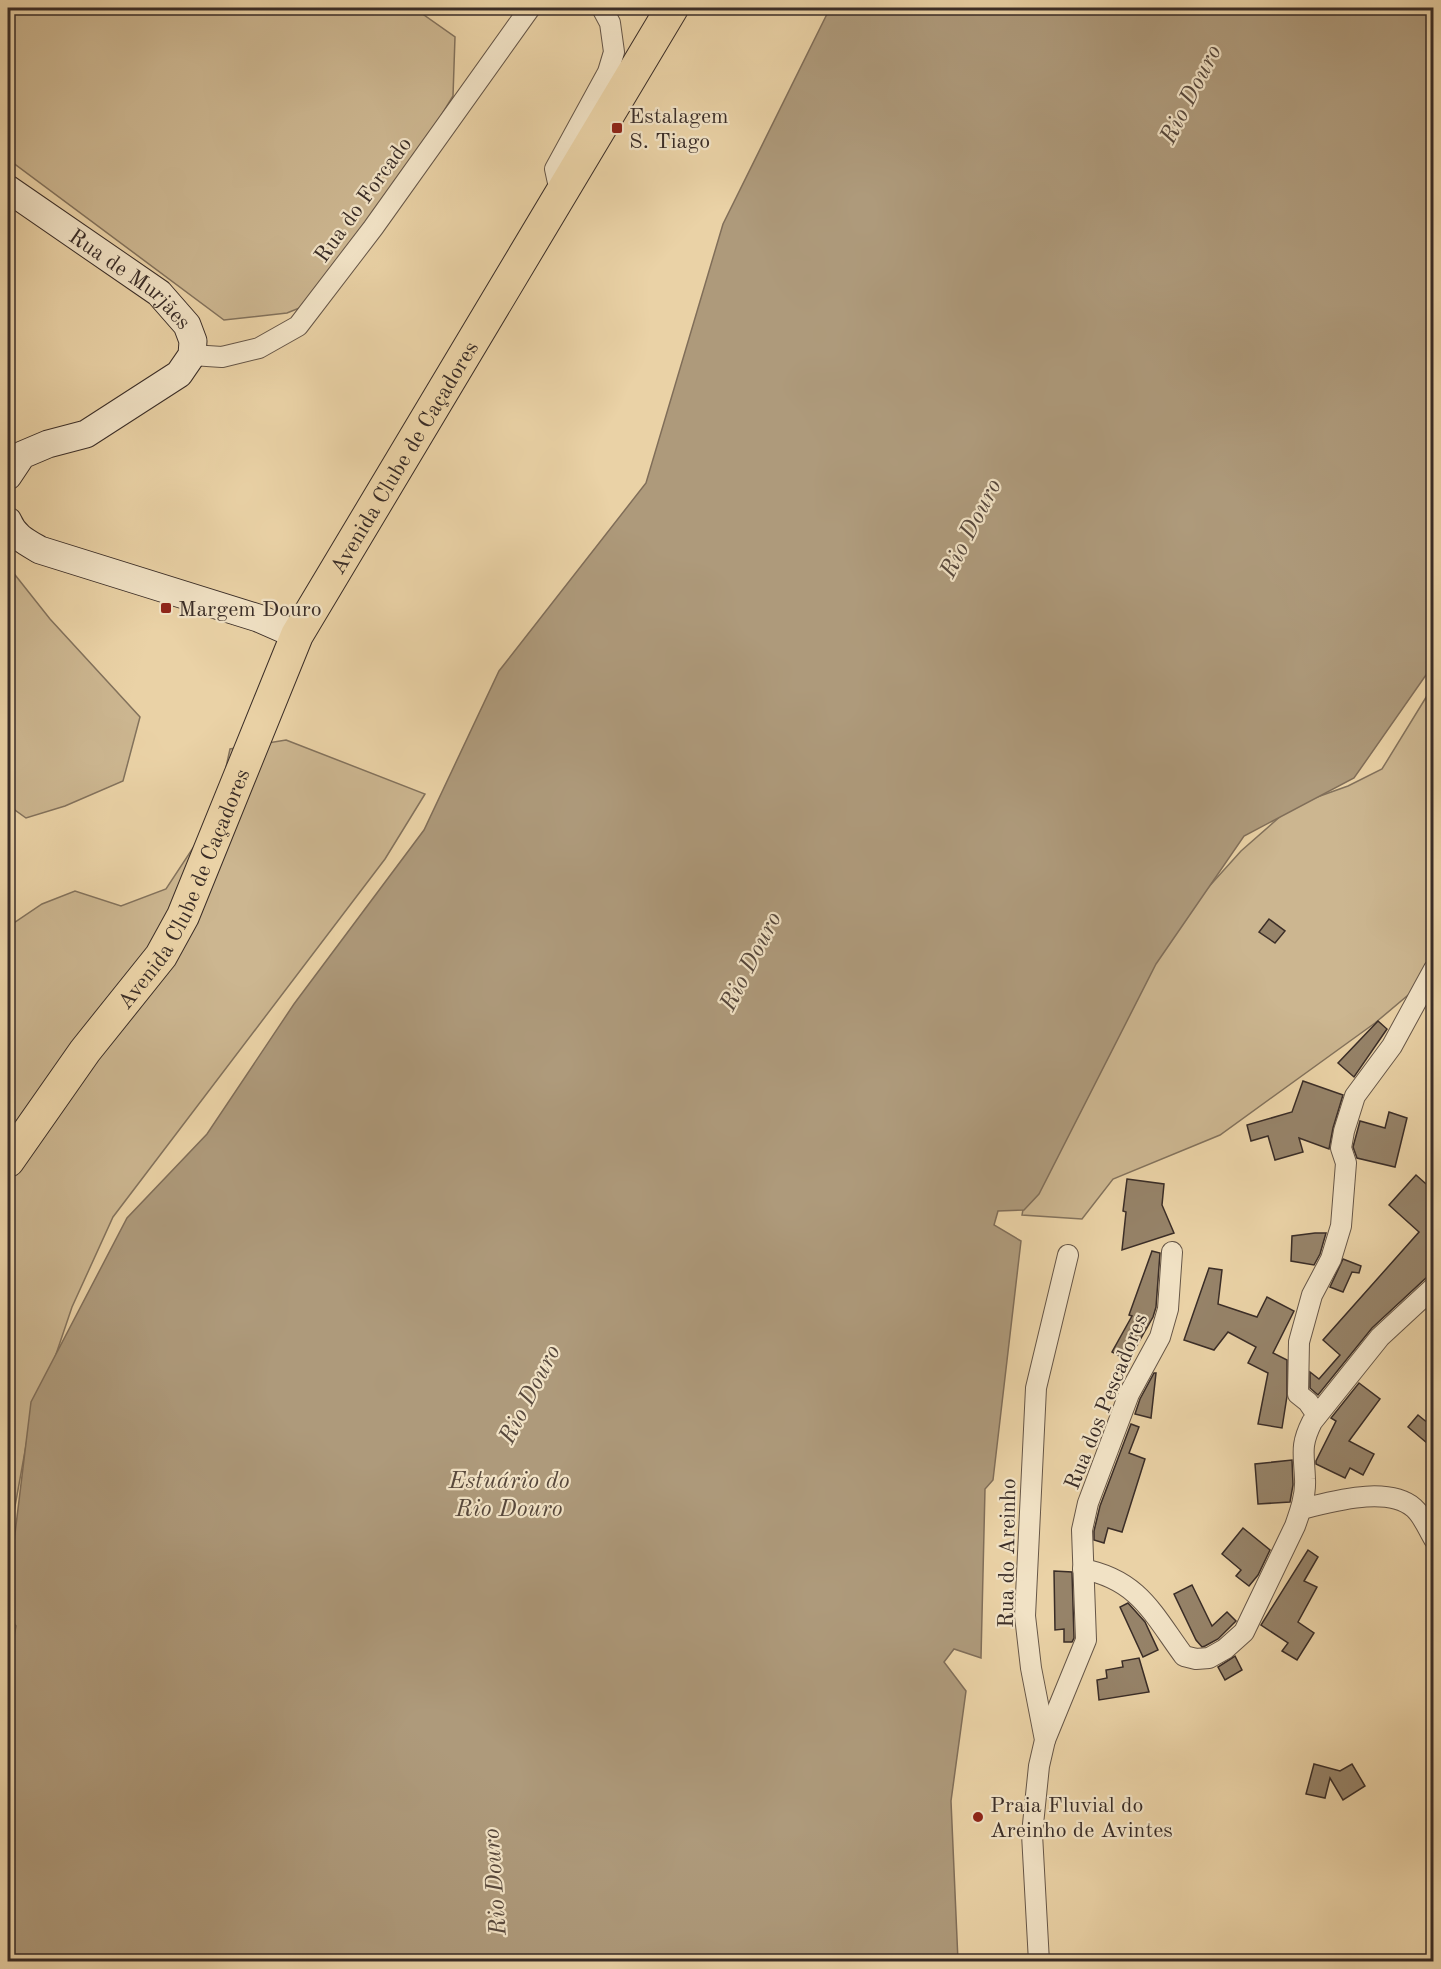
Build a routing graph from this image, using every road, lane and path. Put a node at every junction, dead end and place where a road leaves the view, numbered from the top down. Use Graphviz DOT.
graph roads {
  1 [pos="530,8"];
  2 [pos="602,8"];
  3 [pos="672,8"];
  4 [pos="8,189"];
  5 [pos="560,192"];
  6 [pos="192,355"];
  7 [pos="8,476"];
  8 [pos="8,521"];
  9 [pos="297,635"];
  10 [pos="1434,969"];
  11 [pos="8,1161"];
  12 [pos="1172,1252"];
  13 [pos="1068,1255"];
  14 [pos="1434,1287"];
  15 [pos="1317,1415"];
  16 [pos="1301,1509"];
  17 [pos="1434,1539"];
  18 [pos="1083,1569"];
  19 [pos="1045,1740"];
  20 [pos="1039,1962"];
  1 -- 6 [label="street, Rua do Forcado"];
  2 -- 5 [label="street"];
  3 -- 5 [label="main road, Avenida Clube de Caçadores"];
  4 -- 6 [label="main road, Rua de Murjães"];
  5 -- 9 [label="main road, Avenida Clube de Caçadores"];
  6 -- 7 [label="main road, Rua de Murjães"];
  8 -- 9 [label="main road"];
  9 -- 11 [label="main road, Avenida Clube de Caçadores"];
  10 -- 15 [label="street"];
  12 -- 18 [label="street, Rua dos Pescadores"];
  13 -- 19 [label="street, Rua do Areinho"];
  14 -- 15 [label="street"];
  15 -- 16 [label="street"];
  16 -- 17 [label="street"];
  16 -- 18 [label="street"];
  18 -- 19 [label="street, Rua dos Pescadores"];
  19 -- 20 [label="street, Rua do Areinho"];
}
